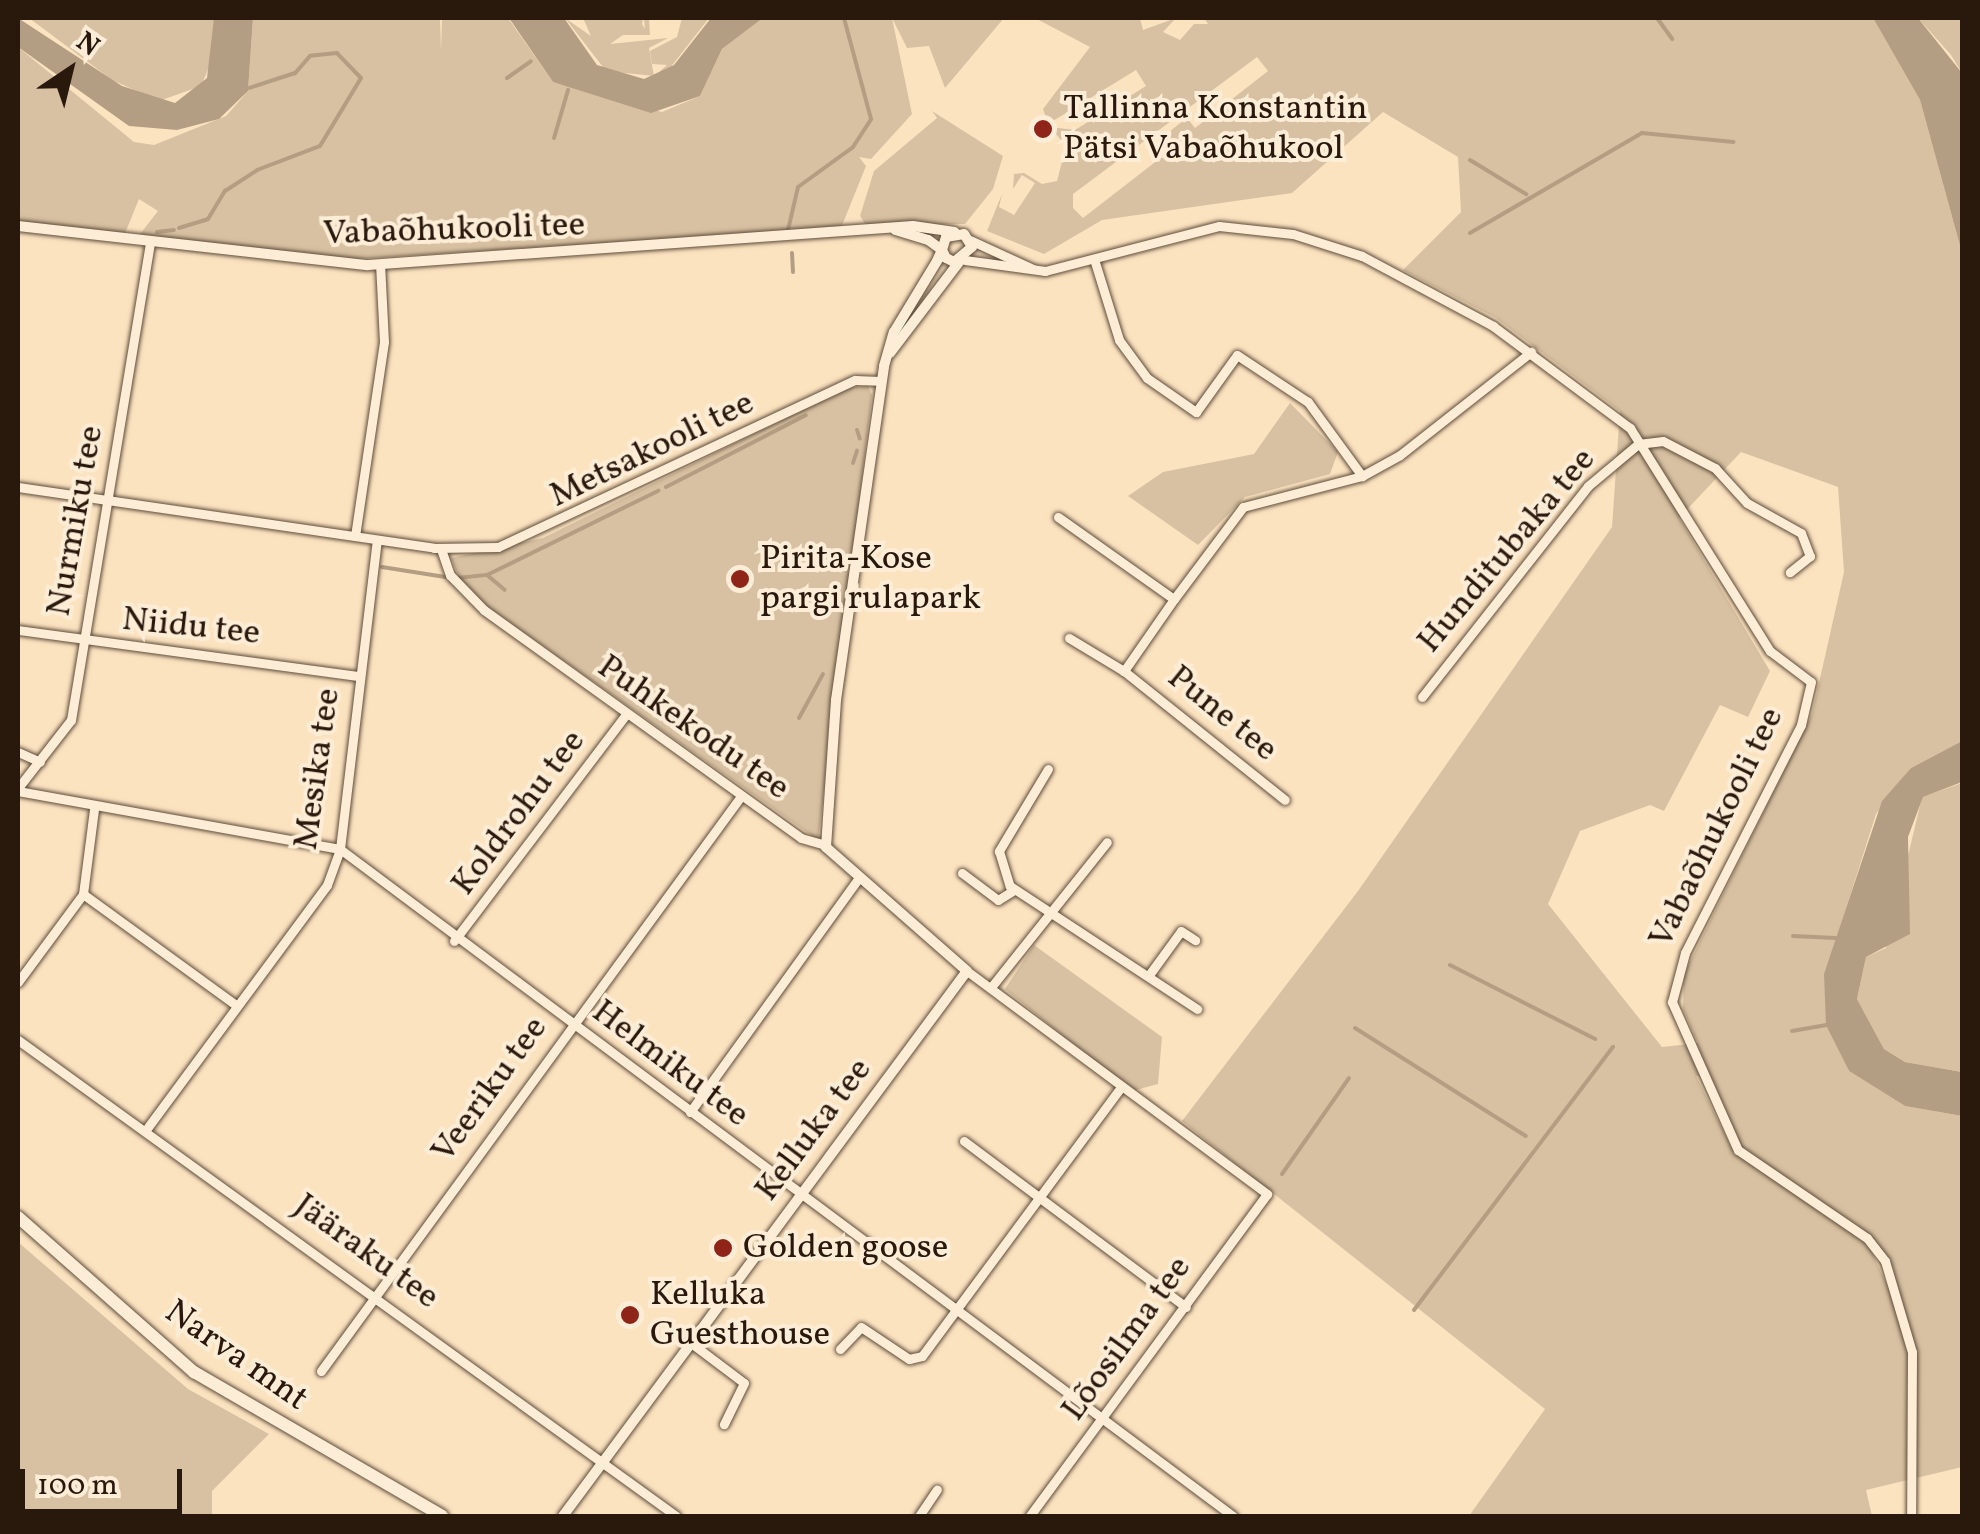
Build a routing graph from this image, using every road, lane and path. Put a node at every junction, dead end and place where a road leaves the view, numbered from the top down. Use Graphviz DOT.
graph roads {
  1 [pos="18,226"];
  2 [pos="894,230"];
  3 [pos="955,232"];
  4 [pos="970,240"];
  5 [pos="150,245"];
  6 [pos="942,250"];
  7 [pos="1094,259"];
  8 [pos="962,261"];
  9 [pos="380,264"];
  10 [pos="1035,270"];
  11 [pos="1531,352"];
  12 [pos="884,362"];
  13 [pos="880,382"];
  14 [pos="1638,444"];
  15 [pos="1362,476"];
  16 [pos="18,487"];
  17 [pos="108,498"];
  18 [pos="1058,517"];
  19 [pos="355,536"];
  20 [pos="377,540"];
  21 [pos="441,549"];
  22 [pos="1790,572"];
  23 [pos="1174,599"];
  24 [pos="18,630"];
  25 [pos="1069,638"];
  26 [pos="84,644"];
  27 [pos="1124,671"];
  28 [pos="359,676"];
  29 [pos="1422,696"];
  30 [pos="626,716"];
  31 [pos="18,752"];
  32 [pos="40,762"];
  33 [pos="1048,770"];
  34 [pos="18,789"];
  35 [pos="741,796"];
  36 [pos="1286,800"];
  37 [pos="94,809"];
  38 [pos="1107,842"];
  39 [pos="826,845"];
  40 [pos="340,849"];
  41 [pos="962,873"];
  42 [pos="858,879"];
  43 [pos="1014,890"];
  44 [pos="83,894"];
  45 [pos="1047,914"];
  46 [pos="454,940"];
  47 [pos="1195,940"];
  48 [pos="967,971"];
  49 [pos="1150,975"];
  50 [pos="18,982"];
  51 [pos="992,986"];
  52 [pos="237,1006"];
  53 [pos="1197,1009"];
  54 [pos="571,1025"];
  55 [pos="18,1040"];
  56 [pos="1120,1088"];
  57 [pos="690,1112"];
  58 [pos="148,1126"];
  59 [pos="964,1141"];
  60 [pos="800,1193"];
  61 [pos="1267,1194"];
  62 [pos="1040,1197"];
  63 [pos="18,1216"];
  64 [pos="376,1293"];
  65 [pos="1186,1307"];
  66 [pos="956,1310"];
  67 [pos="690,1343"];
  68 [pos="840,1349"];
  69 [pos="320,1370"];
  70 [pos="1102,1419"];
  71 [pos="724,1424"];
  72 [pos="603,1462"];
  73 [pos="346,1464"];
  74 [pos="937,1489"];
  75 [pos="427,1516"];
  76 [pos="442,1516"];
  77 [pos="563,1516"];
  78 [pos="676,1516"];
  79 [pos="919,1516"];
  80 [pos="1030,1516"];
  81 [pos="1233,1516"];
  82 [pos="1911,1516"];
  1 -- 5 [label="street, Vabaõhukooli tee"];
  2 -- 3 [label="street, Vabaõhukooli tee"];
  2 -- 6 [label="street, Vabaõhukooli tee"];
  2 -- 9 [label="street, Vabaõhukooli tee"];
  3 -- 4 [label="street"];
  3 -- 6 [label="street"];
  4 -- 8 [label="street"];
  4 -- 10 [label="street"];
  5 -- 9 [label="street, Vabaõhukooli tee"];
  5 -- 17 [label="street, Nurmiku tee"];
  6 -- 8 [label="street, Vabaõhukooli tee"];
  6 -- 12 [label="street"];
  7 -- 10 [label="street, Vabaõhukooli tee"];
  7 -- 11 [label="street, Vabaõhukooli tee"];
  7 -- 15 [label="street"];
  8 -- 10 [label="street, Vabaõhukooli tee"];
  8 -- 12 [label="street"];
  9 -- 19 [label="street"];
  11 -- 14 [label="street, Vabaõhukooli tee"];
  11 -- 15 [label="street"];
  12 -- 13 [label="street"];
  13 -- 21 [label="street, Metsakooli tee"];
  13 -- 39 [label="street"];
  14 -- 22 [label="street"];
  14 -- 29 [label="street, Hunditubaka tee"];
  14 -- 82 [label="street, Vabaõhukooli tee"];
  15 -- 23 [label="street, Pune tee"];
  16 -- 17 [label="street"];
  17 -- 19 [label="street"];
  17 -- 26 [label="street, Nurmiku tee"];
  18 -- 23 [label="street"];
  19 -- 20 [label="street"];
  20 -- 21 [label="street"];
  20 -- 28 [label="street, Mesika tee"];
  21 -- 30 [label="street, Puhkekodu tee"];
  23 -- 27 [label="street, Pune tee"];
  24 -- 26 [label="street, Niidu tee"];
  25 -- 27 [label="street, Pune tee"];
  26 -- 28 [label="street, Niidu tee"];
  26 -- 32 [label="street, Nurmiku tee"];
  27 -- 36 [label="street, Pune tee"];
  28 -- 40 [label="street, Mesika tee"];
  30 -- 35 [label="street, Puhkekodu tee"];
  30 -- 46 [label="street, Koldrohu tee"];
  31 -- 32 [label="street"];
  32 -- 34 [label="street, Nurmiku tee"];
  33 -- 43 [label="street"];
  34 -- 37 [label="street, Helmiku tee"];
  35 -- 39 [label="street, Puhkekodu tee"];
  35 -- 54 [label="street, Veeriku tee"];
  37 -- 40 [label="street, Helmiku tee"];
  37 -- 44 [label="street"];
  38 -- 45 [label="street"];
  39 -- 42 [label="street, Puhkekodu tee"];
  40 -- 46 [label="street, Helmiku tee"];
  40 -- 52 [label="street, Mesika tee"];
  41 -- 43 [label="street"];
  42 -- 48 [label="street, Puhkekodu tee"];
  42 -- 57 [label="street"];
  43 -- 45 [label="street"];
  44 -- 50 [label="street"];
  44 -- 52 [label="street"];
  45 -- 49 [label="street"];
  45 -- 51 [label="street"];
  46 -- 54 [label="street, Helmiku tee"];
  47 -- 49 [label="street"];
  48 -- 51 [label="street, Puhkekodu tee"];
  48 -- 60 [label="street, Kelluka tee"];
  49 -- 53 [label="street"];
  51 -- 56 [label="street, Puhkekodu tee"];
  52 -- 58 [label="street, Mesika tee"];
  54 -- 57 [label="street, Helmiku tee"];
  54 -- 64 [label="street, Veeriku tee"];
  55 -- 58 [label="street, Jääraku tee"];
  56 -- 61 [label="street, Puhkekodu tee"];
  56 -- 62 [label="street"];
  57 -- 60 [label="street, Helmiku tee"];
  58 -- 64 [label="street, Jääraku tee"];
  59 -- 62 [label="street"];
  60 -- 66 [label="street, Helmiku tee"];
  60 -- 67 [label="street, Kelluka tee"];
  61 -- 65 [label="street, Lõosilma tee"];
  62 -- 65 [label="street"];
  62 -- 66 [label="street"];
  63 -- 73 [label="main road, Narva mnt"];
  64 -- 69 [label="street, Veeriku tee"];
  64 -- 72 [label="street, Jääraku tee"];
  65 -- 70 [label="street, Lõosilma tee"];
  66 -- 68 [label="street"];
  66 -- 70 [label="street, Helmiku tee"];
  67 -- 71 [label="street"];
  67 -- 72 [label="street, Kelluka tee"];
  70 -- 80 [label="street, Lõosilma tee"];
  70 -- 81 [label="street, Helmiku tee"];
  72 -- 77 [label="street, Kelluka tee"];
  72 -- 78 [label="street, Jääraku tee"];
  73 -- 75 [label="main road"];
  73 -- 76 [label="main road, Narva mnt"];
  74 -- 79 [label="street"];
}
